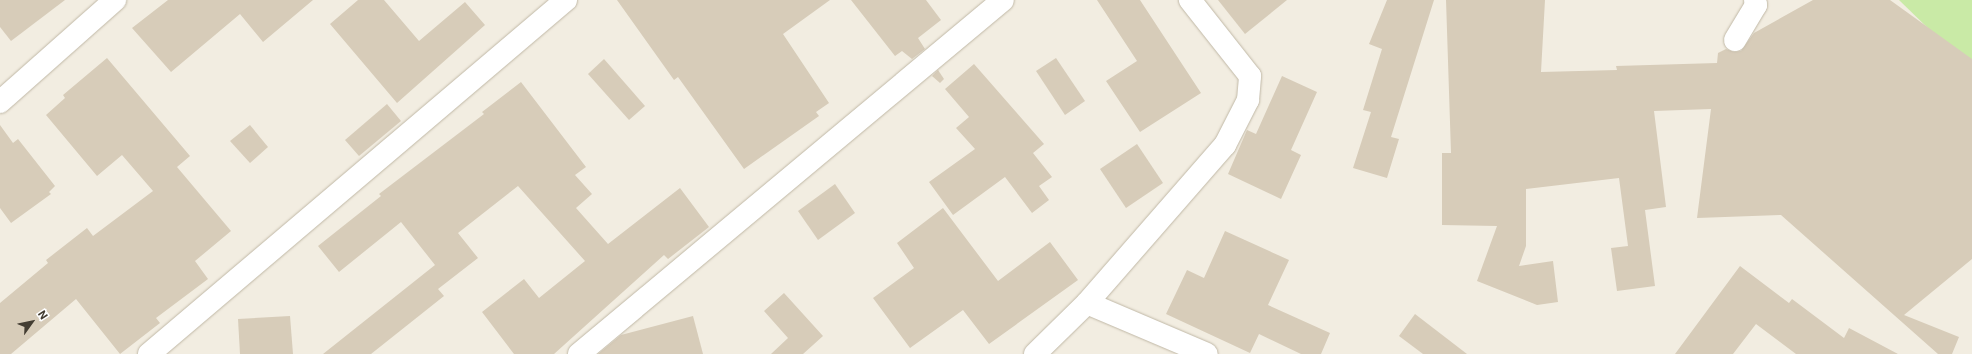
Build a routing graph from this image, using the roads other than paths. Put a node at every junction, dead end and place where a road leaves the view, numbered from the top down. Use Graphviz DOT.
graph roads {
  1 [pos="115,0"];
  2 [pos="566,0"];
  3 [pos="1002,0"];
  4 [pos="1190,0"];
  5 [pos="1755,0"];
  6 [pos="1735,40"];
  7 [pos="0,102"];
  8 [pos="1087,303"];
  9 [pos="149,354"];
  10 [pos="579,354"];
  11 [pos="1034,354"];
  12 [pos="1207,354"];
  1 -- 7 [label="street"];
  2 -- 9 [label="street"];
  3 -- 10 [label="street"];
  4 -- 8 [label="street"];
  5 -- 6 [label="street"];
  8 -- 11 [label="street"];
  8 -- 12 [label="street"];
}
